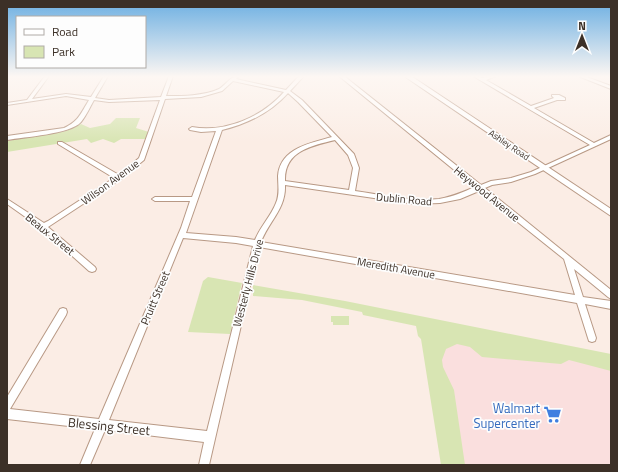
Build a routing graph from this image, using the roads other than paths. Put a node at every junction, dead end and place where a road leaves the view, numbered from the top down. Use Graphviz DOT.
graph roads {
  1 [pos="30,98"];
  2 [pos="47,98"];
  3 [pos="86,98"];
  4 [pos="164,98"];
  5 [pos="280,98"];
  6 [pos="297,98"];
  7 [pos="368,98"];
  8 [pos="440,98"];
  9 [pos="514,98"];
  10 [pos="92,99"];
  11 [pos="556,99"];
  12 [pos="28,101"];
  13 [pos="7,104"];
  14 [pos="531,108"];
  15 [pos="220,128"];
  16 [pos="192,129"];
  17 [pos="611,137"];
  18 [pos="7,138"];
  19 [pos="336,138"];
  20 [pos="60,143"];
  21 [pos="594,145"];
  22 [pos="544,168"];
  23 [pos="119,178"];
  24 [pos="282,183"];
  25 [pos="479,188"];
  26 [pos="352,193"];
  27 [pos="155,199"];
  28 [pos="195,199"];
  29 [pos="7,201"];
  30 [pos="611,214"];
  31 [pos="43,226"];
  32 [pos="182,235"];
  33 [pos="256,244"];
  34 [pos="567,258"];
  35 [pos="92,269"];
  36 [pos="611,295"];
  37 [pos="580,300"];
  38 [pos="611,305"];
  39 [pos="63,312"];
  40 [pos="592,338"];
  41 [pos="7,406"];
  42 [pos="7,414"];
  43 [pos="102,425"];
  44 [pos="210,438"];
  45 [pos="86,465"];
  46 [pos="204,465"];
  1 -- 12 [label="street"];
  2 -- 12 [label="street"];
  3 -- 10 [label="street"];
  4 -- 10 [label="street"];
  4 -- 23 [label="street, Wilson Avenue"];
  5 -- 15 [label="street"];
  6 -- 19 [label="street"];
  7 -- 25 [label="street, Heywood Avenue"];
  8 -- 22 [label="street, Ashley Road"];
  9 -- 14 [label="street"];
  10 -- 18 [label="street"];
  11 -- 14 [label="street"];
  12 -- 13 [label="street"];
  14 -- 21 [label="street"];
  15 -- 16 [label="street"];
  15 -- 28 [label="street, Pruitt Street"];
  17 -- 21 [label="street, Dublin Road"];
  19 -- 24 [label="street, Westerly Hills Drive"];
  19 -- 26 [label="street"];
  20 -- 23 [label="street"];
  21 -- 22 [label="street, Dublin Road"];
  22 -- 25 [label="street, Dublin Road"];
  22 -- 30 [label="street, Ashley Road"];
  23 -- 31 [label="street, Wilson Avenue"];
  24 -- 26 [label="street, Dublin Road"];
  24 -- 33 [label="street, Westerly Hills Drive"];
  25 -- 26 [label="street, Dublin Road"];
  25 -- 34 [label="street, Heywood Avenue"];
  27 -- 28 [label="street"];
  28 -- 32 [label="street, Pruitt Street"];
  29 -- 31 [label="street, Beaux Street"];
  31 -- 35 [label="street, Beaux Street"];
  32 -- 33 [label="street, Meredith Avenue"];
  32 -- 43 [label="street, Pruitt Street"];
  33 -- 37 [label="street, Meredith Avenue"];
  33 -- 44 [label="street, Westerly Hills Drive"];
  34 -- 36 [label="street, Heywood Avenue"];
  34 -- 37 [label="street"];
  37 -- 38 [label="street, Meredith Avenue"];
  37 -- 40 [label="street"];
  39 -- 41 [label="street"];
  42 -- 43 [label="street, Blessing Street"];
  43 -- 44 [label="street, Blessing Street"];
  43 -- 45 [label="street, Pruitt Street"];
  44 -- 46 [label="street, Westerly Hills Drive"];
}
